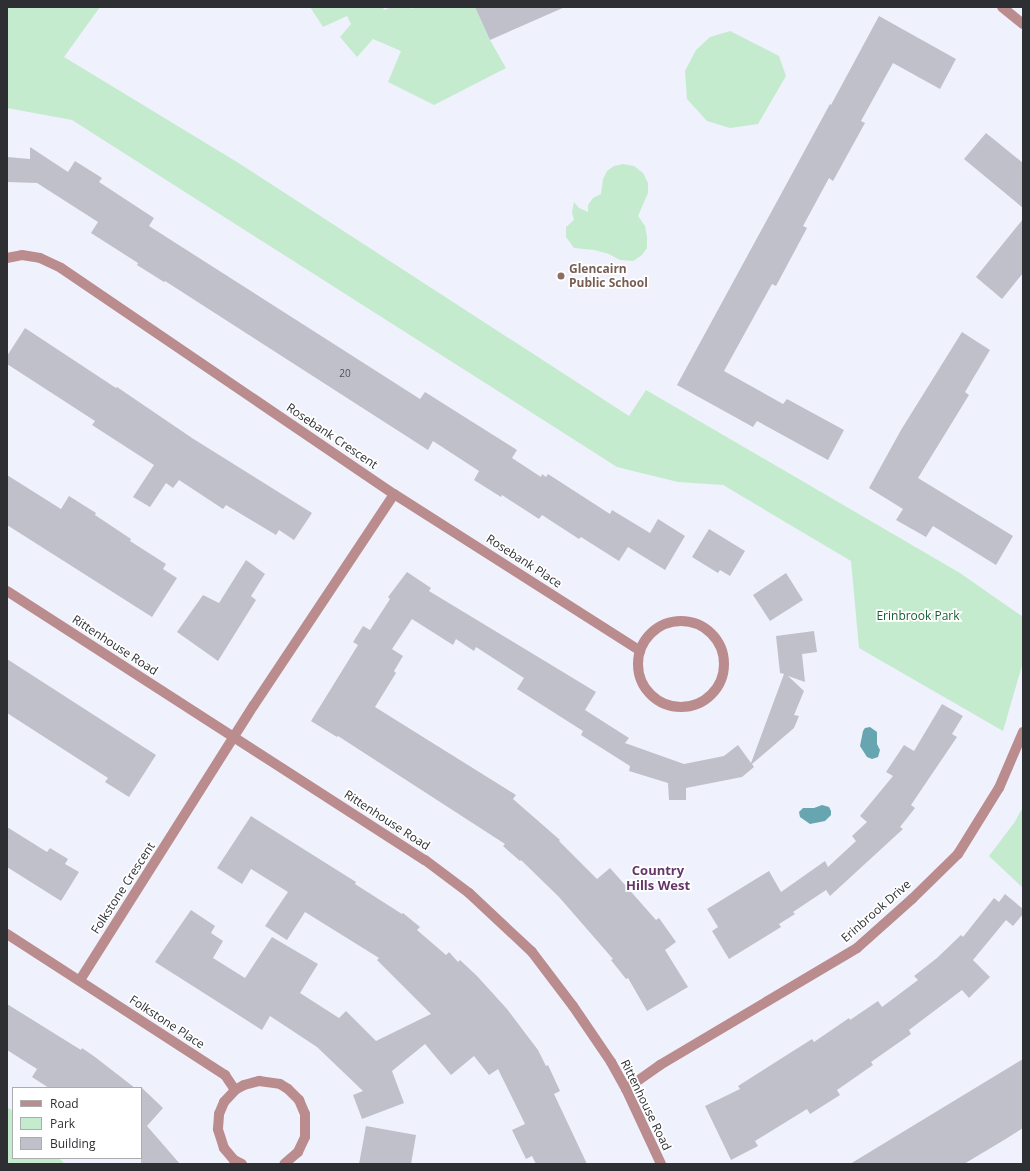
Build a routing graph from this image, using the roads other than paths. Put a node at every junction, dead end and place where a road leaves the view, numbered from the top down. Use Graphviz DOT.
graph roads {
  1 [pos="1002,7"];
  2 [pos="1023,24"];
  3 [pos="7,258"];
  4 [pos="394,494"];
  5 [pos="7,591"];
  6 [pos="640,651"];
  7 [pos="1023,732"];
  8 [pos="235,737"];
  9 [pos="7,934"];
  10 [pos="80,980"];
  11 [pos="626,1089"];
  12 [pos="235,1090"];
  13 [pos="242,1164"];
  14 [pos="284,1164"];
  15 [pos="661,1164"];
  1 -- 2 [label="street"];
  3 -- 4 [label="street, Rosebank Crescent"];
  4 -- 6 [label="street, Rosebank Place"];
  4 -- 8 [label="street"];
  5 -- 8 [label="street, Rittenhouse Road"];
  6 -- 6 [label="street"];
  7 -- 11 [label="street, Erinbrook Drive"];
  8 -- 10 [label="street, Folkstone Crescent"];
  8 -- 11 [label="street, Rittenhouse Road"];
  9 -- 10 [label="street"];
  10 -- 12 [label="street, Folkstone Place"];
  11 -- 15 [label="street, Rittenhouse Road"];
  12 -- 13 [label="street"];
  12 -- 14 [label="street"];
}
